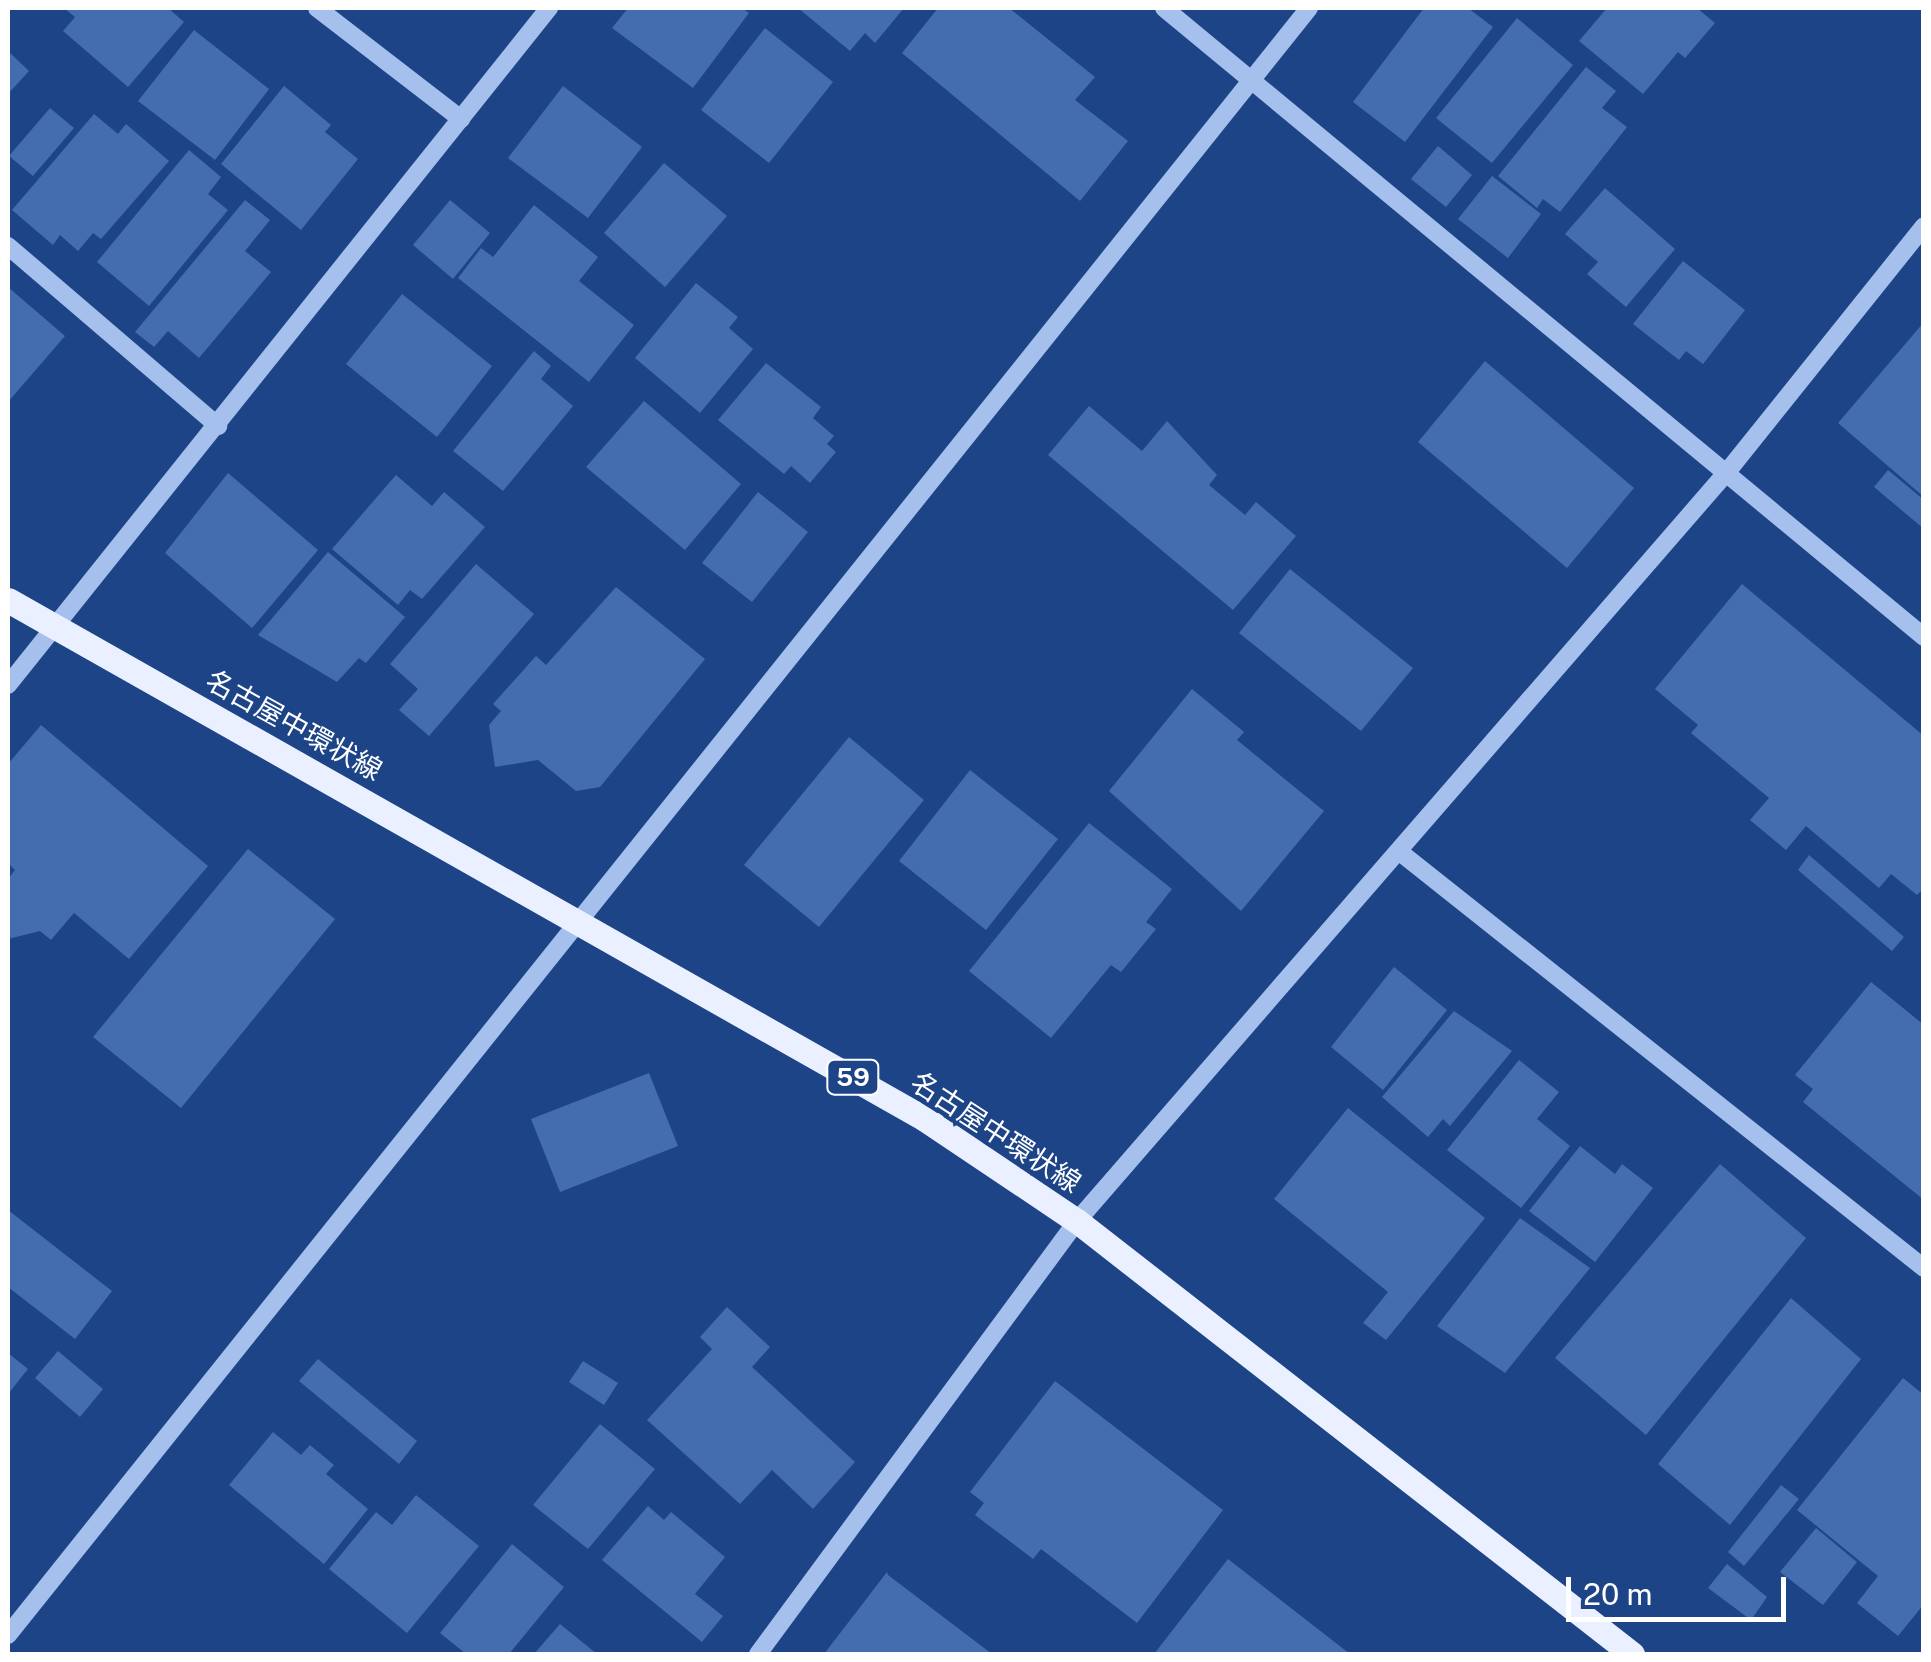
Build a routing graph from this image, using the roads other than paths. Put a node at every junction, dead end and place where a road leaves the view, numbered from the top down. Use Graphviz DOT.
graph roads {
  1 [pos="317,8"];
  2 [pos="549,8"];
  3 [pos="1164,8"];
  4 [pos="1310,8"];
  5 [pos="1251,77"];
  6 [pos="461,119"];
  7 [pos="1924,226"];
  8 [pos="8,246"];
  9 [pos="218,426"];
  10 [pos="1728,472"];
  11 [pos="8,600"];
  12 [pos="59,627"];
  13 [pos="1924,637"];
  14 [pos="8,685"];
  15 [pos="1401,852"];
  16 [pos="584,922"];
  17 [pos="1077,1221"];
  18 [pos="1924,1268"];
  19 [pos="8,1635"];
  20 [pos="758,1654"];
  21 [pos="1632,1654"];
  1 -- 6 [label="street"];
  2 -- 6 [label="street"];
  3 -- 5 [label="street"];
  4 -- 5 [label="street"];
  5 -- 10 [label="street"];
  5 -- 16 [label="street"];
  6 -- 9 [label="street"];
  7 -- 10 [label="street"];
  8 -- 9 [label="street"];
  9 -- 12 [label="street"];
  10 -- 13 [label="street"];
  10 -- 15 [label="street"];
  11 -- 12 [label="main road, 名古屋中環状線 / 59"];
  12 -- 14 [label="street"];
  12 -- 16 [label="main road, 名古屋中環状線 / 59"];
  15 -- 17 [label="street"];
  15 -- 18 [label="street"];
  16 -- 17 [label="main road, 名古屋中環状線 / 59"];
  16 -- 19 [label="street"];
  17 -- 20 [label="street"];
  17 -- 21 [label="main road, 名古屋中環状線 / 59"];
}
